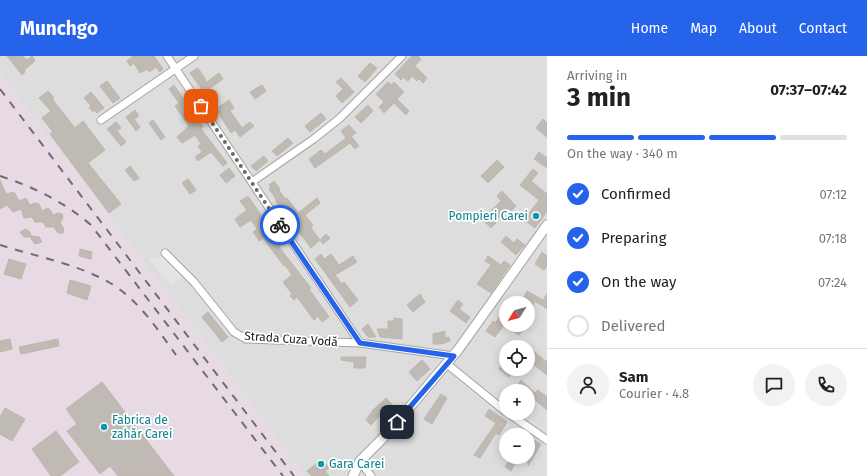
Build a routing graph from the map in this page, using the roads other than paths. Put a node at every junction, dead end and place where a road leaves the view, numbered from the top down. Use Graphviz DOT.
graph roads {
  1 [pos="167,56"];
  2 [pos="194,56"];
  3 [pos="402,56"];
  4 [pos="175,69"];
  5 [pos="101,120"];
  6 [pos="252,182"];
  7 [pos="547,225"];
  8 [pos="165,253"];
  9 [pos="360,343"];
  10 [pos="454,356"];
  11 [pos="447,364"];
  12 [pos="499,406"];
  13 [pos="518,420"];
  14 [pos="547,440"];
  15 [pos="360,461"];
  16 [pos="353,476"];
  17 [pos="371,476"];
  1 -- 4 [label="street"];
  2 -- 4 [label="street"];
  3 -- 6 [label="street"];
  4 -- 5 [label="street"];
  4 -- 6 [label="street"];
  6 -- 9 [label="street"];
  7 -- 10 [label="street"];
  8 -- 9 [label="street, Strada Cuza Vodă"];
  9 -- 10 [label="street, Strada Cuza Vodă"];
  10 -- 11 [label="street"];
  11 -- 12 [label="street"];
  11 -- 15 [label="street"];
  13 -- 14 [label="street"];
  15 -- 16 [label="street"];
  15 -- 17 [label="street"];
}
